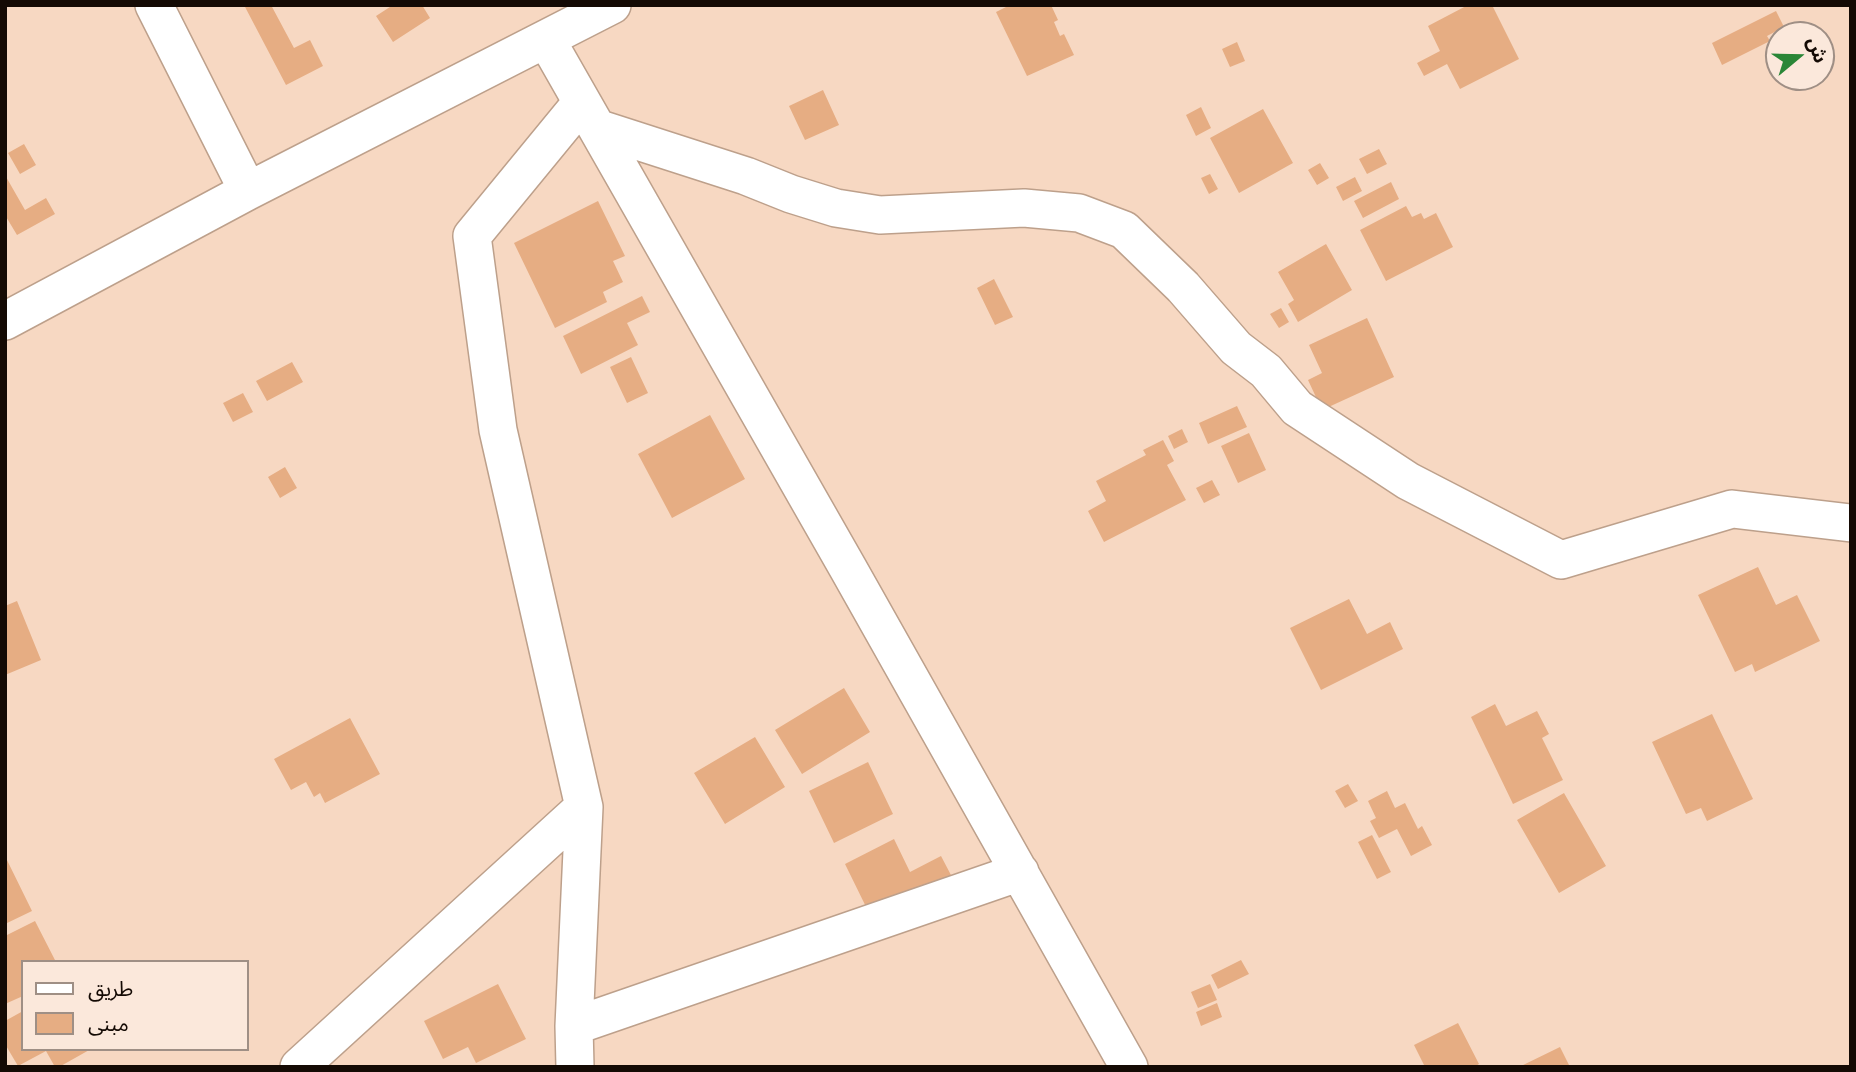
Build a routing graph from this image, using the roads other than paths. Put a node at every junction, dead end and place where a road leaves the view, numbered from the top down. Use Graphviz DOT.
graph roads {
  1 [pos="154,5"];
  2 [pos="612,5"];
  3 [pos="546,39"];
  4 [pos="589,115"];
  5 [pos="248,191"];
  6 [pos="7,318"];
  7 [pos="1851,523"];
  8 [pos="584,807"];
  9 [pos="1020,872"];
  10 [pos="574,1027"];
  11 [pos="299,1067"];
  12 [pos="575,1067"];
  13 [pos="1129,1067"];
  1 -- 5 [label="street"];
  2 -- 3 [label="street"];
  3 -- 4 [label="street"];
  3 -- 5 [label="street"];
  4 -- 7 [label="street"];
  4 -- 8 [label="street"];
  4 -- 9 [label="street"];
  5 -- 6 [label="street"];
  8 -- 10 [label="street"];
  8 -- 11 [label="street"];
  9 -- 10 [label="street"];
  9 -- 13 [label="street"];
  10 -- 12 [label="street"];
}
